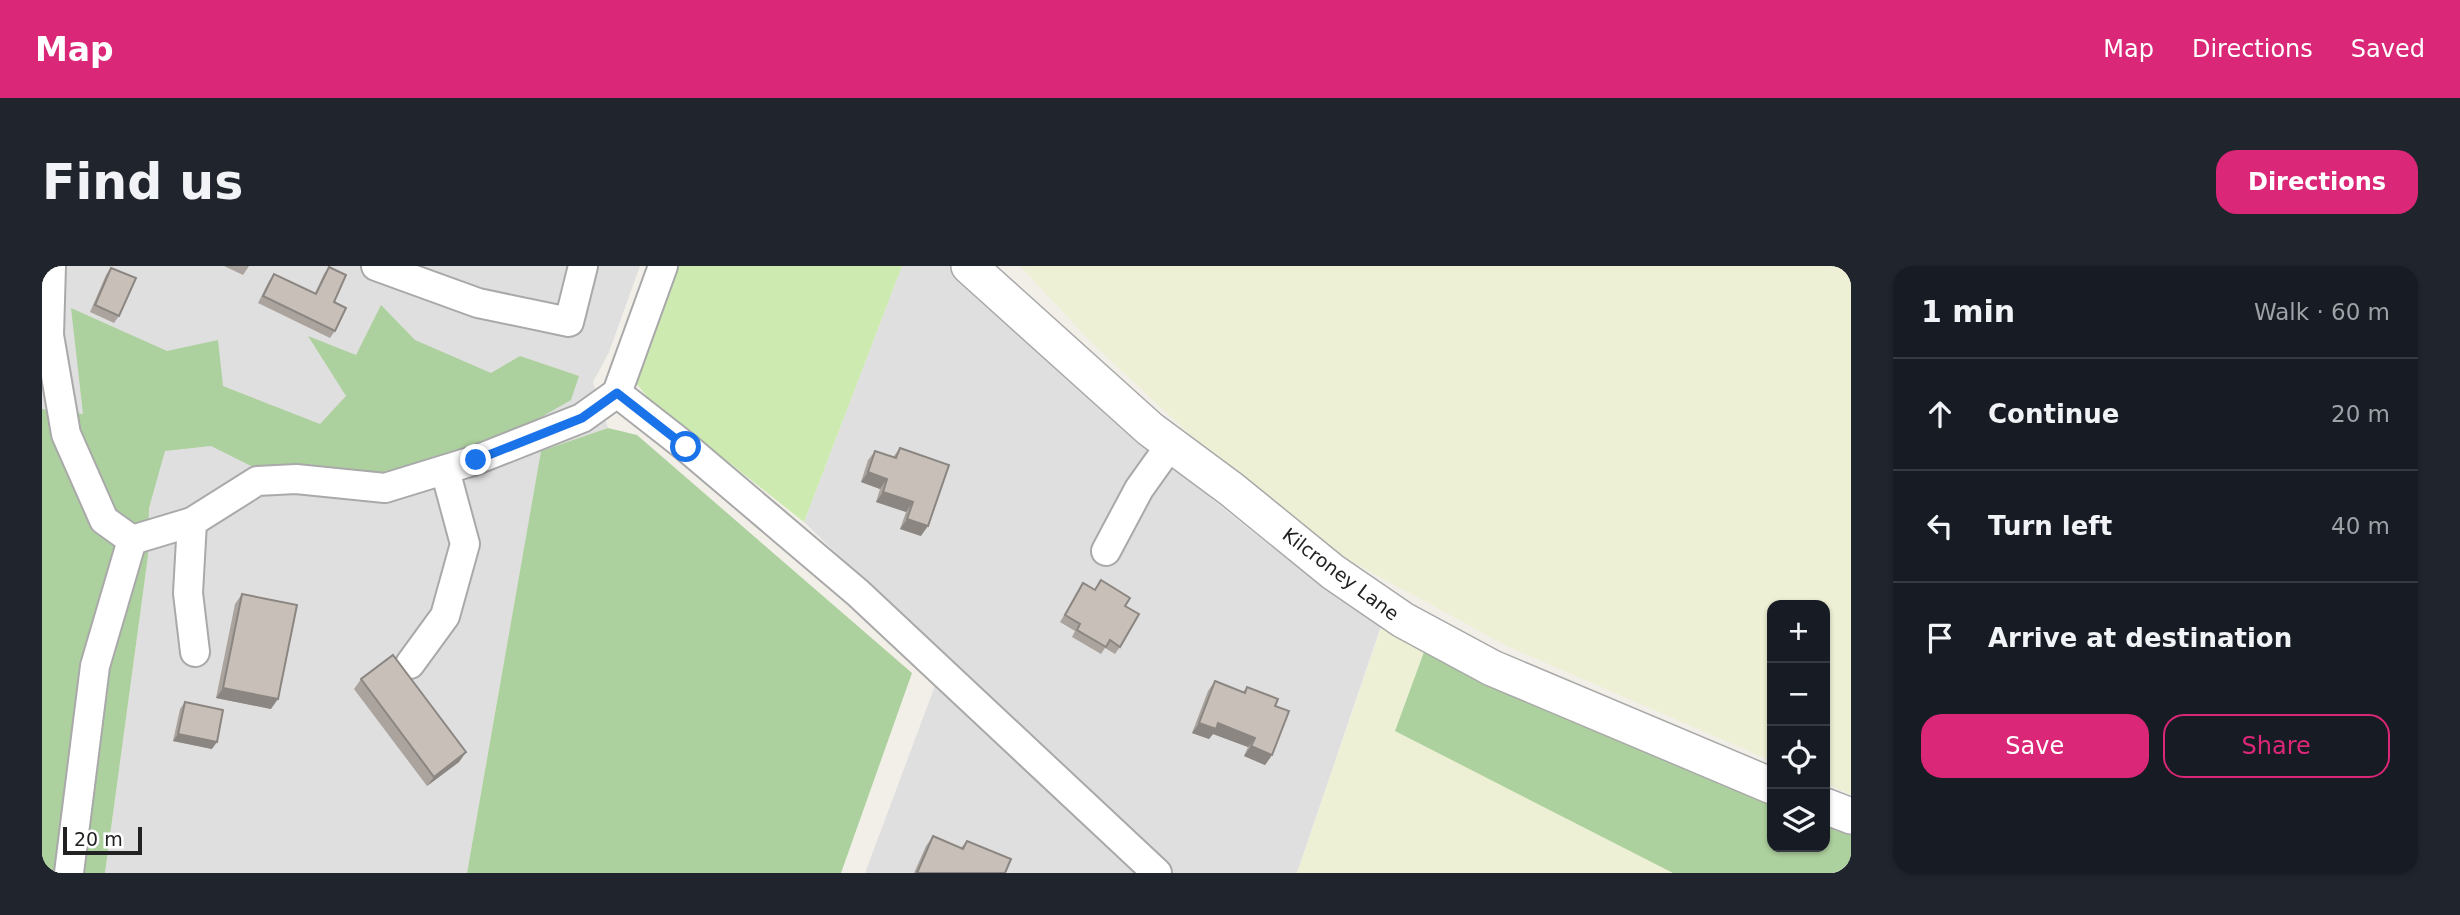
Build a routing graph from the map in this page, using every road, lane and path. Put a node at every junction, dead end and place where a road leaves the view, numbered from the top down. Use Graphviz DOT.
graph roads {
  1 [pos="51,266"];
  2 [pos="376,266"];
  3 [pos="583,266"];
  4 [pos="663,266"];
  5 [pos="969,266"];
  6 [pos="617,393"];
  7 [pos="1171,444"];
  8 [pos="445,470"];
  9 [pos="192,522"];
  10 [pos="132,540"];
  11 [pos="1106,551"];
  12 [pos="195,652"];
  13 [pos="410,664"];
  14 [pos="1767,784"];
  15 [pos="1830,808"];
  16 [pos="1851,816"];
  17 [pos="69,873"];
  18 [pos="1157,873"];
  1 -- 10 [label="street"];
  2 -- 3 [label="street"];
  4 -- 6 [label="street"];
  5 -- 7 [label="street, Kilcroney Lane"];
  6 -- 8 [label="street"];
  6 -- 18 [label="street"];
  7 -- 11 [label="street"];
  7 -- 14 [label="street, Kilcroney Lane"];
  8 -- 9 [label="street"];
  8 -- 13 [label="street"];
  9 -- 10 [label="street"];
  9 -- 12 [label="street"];
  10 -- 17 [label="street"];
  15 -- 16 [label="street"];
}
